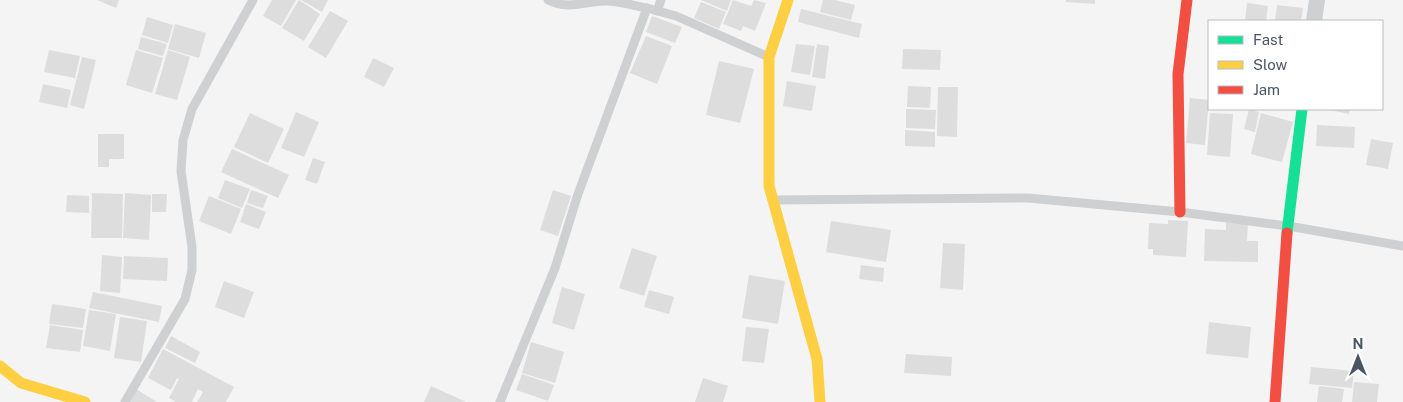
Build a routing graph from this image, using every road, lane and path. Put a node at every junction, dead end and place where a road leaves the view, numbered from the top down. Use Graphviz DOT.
graph roads {
  1 [pos="254,0"];
  2 [pos="548,0"];
  3 [pos="661,0"];
  4 [pos="788,0"];
  5 [pos="1187,0"];
  6 [pos="1317,0"];
  7 [pos="647,8"];
  8 [pos="657,11"];
  9 [pos="1314,20"];
  10 [pos="769,57"];
  11 [pos="1302,110"];
  12 [pos="772,200"];
  13 [pos="1180,212"];
  14 [pos="1288,226"];
  15 [pos="1403,246"];
  16 [pos="0,366"];
  17 [pos="85,402"];
  18 [pos="125,402"];
  19 [pos="500,402"];
  20 [pos="820,402"];
  21 [pos="1275,402"];
  1 -- 18 [label="lane"];
  2 -- 7 [label="lane"];
  3 -- 8 [label="lane"];
  4 -- 10 [label="street"];
  5 -- 13 [label="street"];
  6 -- 9 [label="street"];
  7 -- 8 [label="lane"];
  7 -- 19 [label="lane"];
  8 -- 10 [label="lane"];
  10 -- 12 [label="street"];
  11 -- 14 [label="street"];
  12 -- 13 [label="lane"];
  12 -- 20 [label="street"];
  13 -- 14 [label="lane"];
  14 -- 15 [label="lane"];
  14 -- 21 [label="street"];
  16 -- 17 [label="street"];
}
